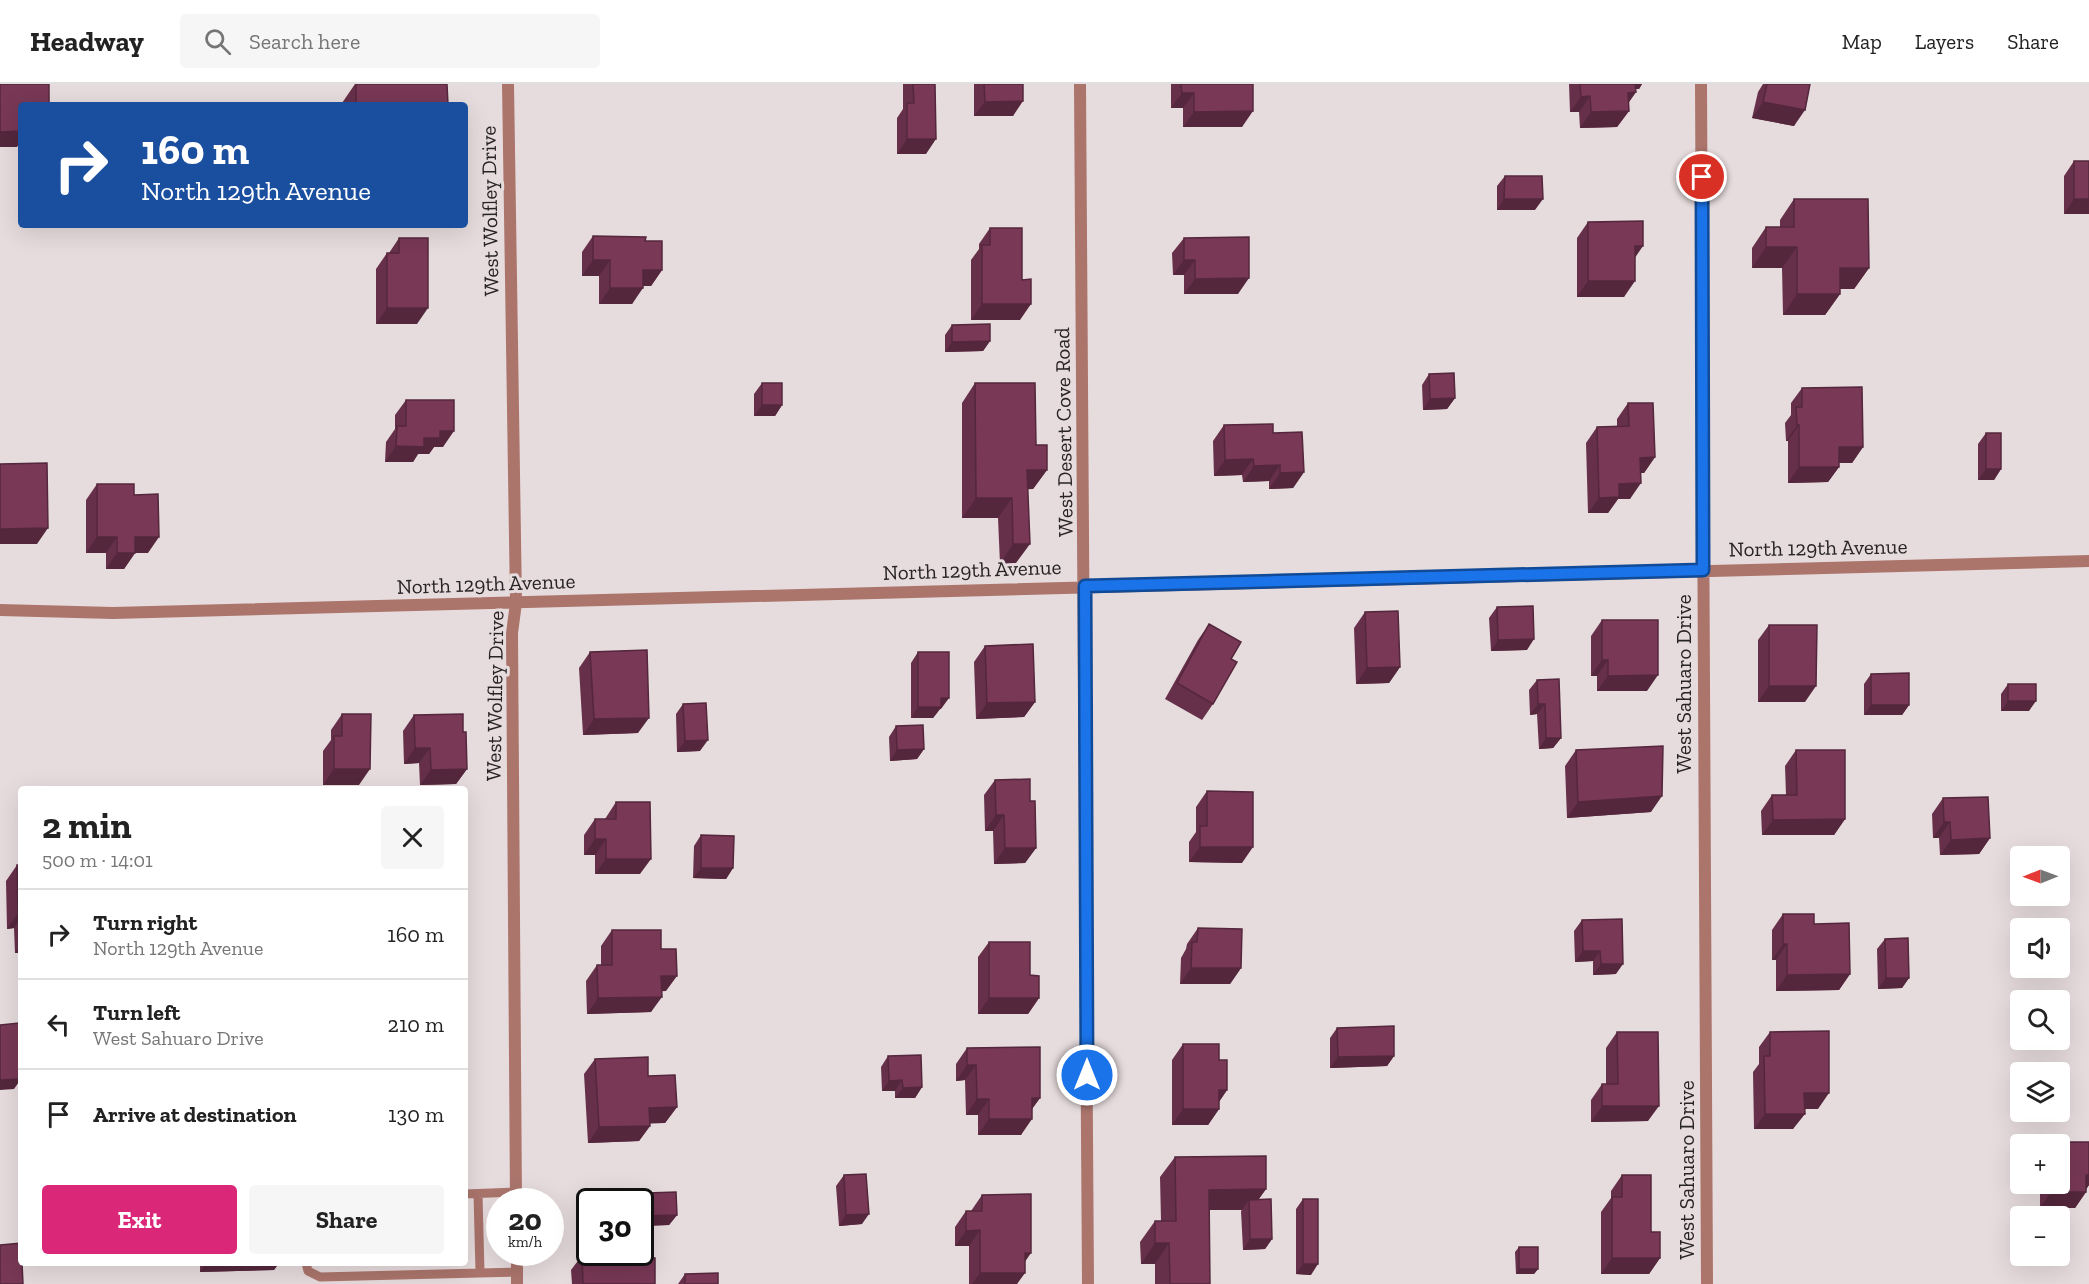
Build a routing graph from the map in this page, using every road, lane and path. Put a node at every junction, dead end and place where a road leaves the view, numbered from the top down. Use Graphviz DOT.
graph roads {
  1 [pos="507,84"];
  2 [pos="1080,84"];
  3 [pos="1701,84"];
  4 [pos="2089,561"];
  5 [pos="1703,570"];
  6 [pos="1085,586"];
  7 [pos="516,603"];
  8 [pos="0,610"];
  9 [pos="516,1188"];
  10 [pos="468,1194"];
  11 [pos="478,1194"];
  12 [pos="486,1195"];
  13 [pos="307,1266"];
  14 [pos="480,1272"];
  15 [pos="517,1278"];
  16 [pos="1088,1284"];
  17 [pos="1707,1284"];
  1 -- 7 [label="street, West Wolfley Drive"];
  2 -- 6 [label="street, West Desert Cove Road"];
  3 -- 5 [label="street, West Sahuaro Drive"];
  4 -- 5 [label="street, North 129th Avenue"];
  5 -- 6 [label="street, North 129th Avenue"];
  5 -- 17 [label="street, West Sahuaro Drive"];
  6 -- 7 [label="street, North 129th Avenue"];
  6 -- 16 [label="street, West Desert Cove Road"];
  7 -- 8 [label="street, North 129th Avenue"];
  7 -- 9 [label="street, West Wolfley Drive"];
  10 -- 11 [label="lane"];
  11 -- 12 [label="lane"];
  11 -- 14 [label="lane"];
  13 -- 14 [label="lane"];
  14 -- 15 [label="lane"];
}
